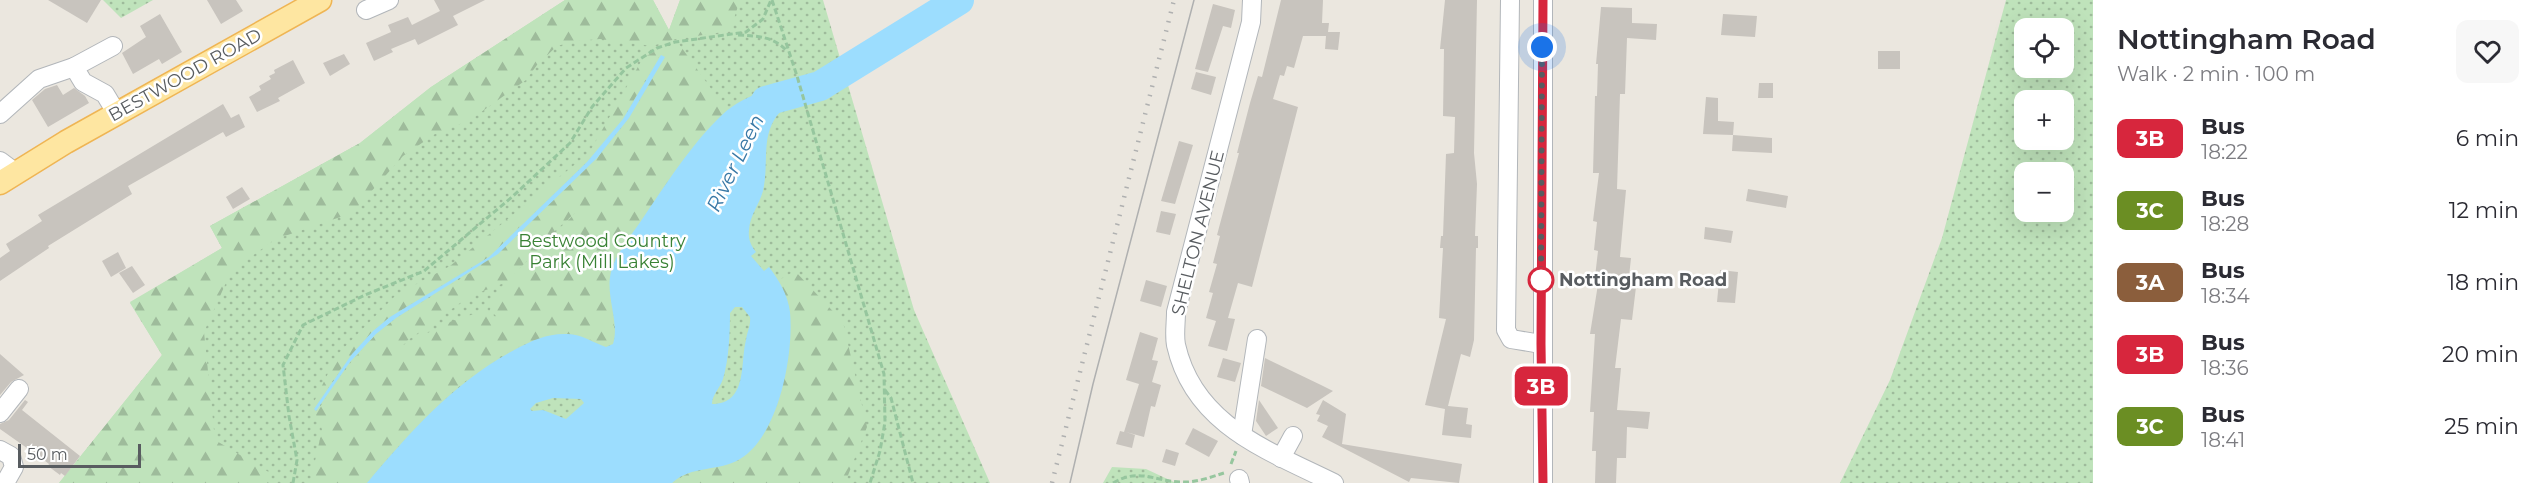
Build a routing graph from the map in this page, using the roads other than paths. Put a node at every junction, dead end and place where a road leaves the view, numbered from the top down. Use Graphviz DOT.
graph roads {
  1 [pos="320,0"];
  2 [pos="389,0"];
  3 [pos="1252,0"];
  4 [pos="1509,0"];
  5 [pos="1543,0"];
  6 [pos="366,10"];
  7 [pos="113,46"];
  8 [pos="74,67"];
  9 [pos="0,114"];
  10 [pos="117,114"];
  11 [pos="5,172"];
  12 [pos="1257,339"];
  13 [pos="1541,344"];
  14 [pos="19,389"];
  15 [pos="0,413"];
  16 [pos="1242,435"];
  17 [pos="1293,436"];
  18 [pos="0,450"];
  19 [pos="1281,458"];
  20 [pos="5,483"];
  21 [pos="1334,483"];
  22 [pos="1543,483"];
  1 -- 10 [label="main road, BESTWOOD ROAD"];
  2 -- 6 [label="street"];
  3 -- 16 [label="street, SHELTON AVENUE"];
  4 -- 13 [label="street"];
  5 -- 13 [label="street"];
  7 -- 8 [label="street"];
  8 -- 9 [label="street"];
  8 -- 10 [label="street"];
  10 -- 11 [label="main road, BESTWOOD ROAD"];
  12 -- 16 [label="street"];
  13 -- 22 [label="street"];
  14 -- 15 [label="street"];
  16 -- 19 [label="street, SHELTON AVENUE"];
  17 -- 19 [label="street"];
  18 -- 20 [label="street"];
  19 -- 21 [label="street, SHELTON AVENUE"];
}
